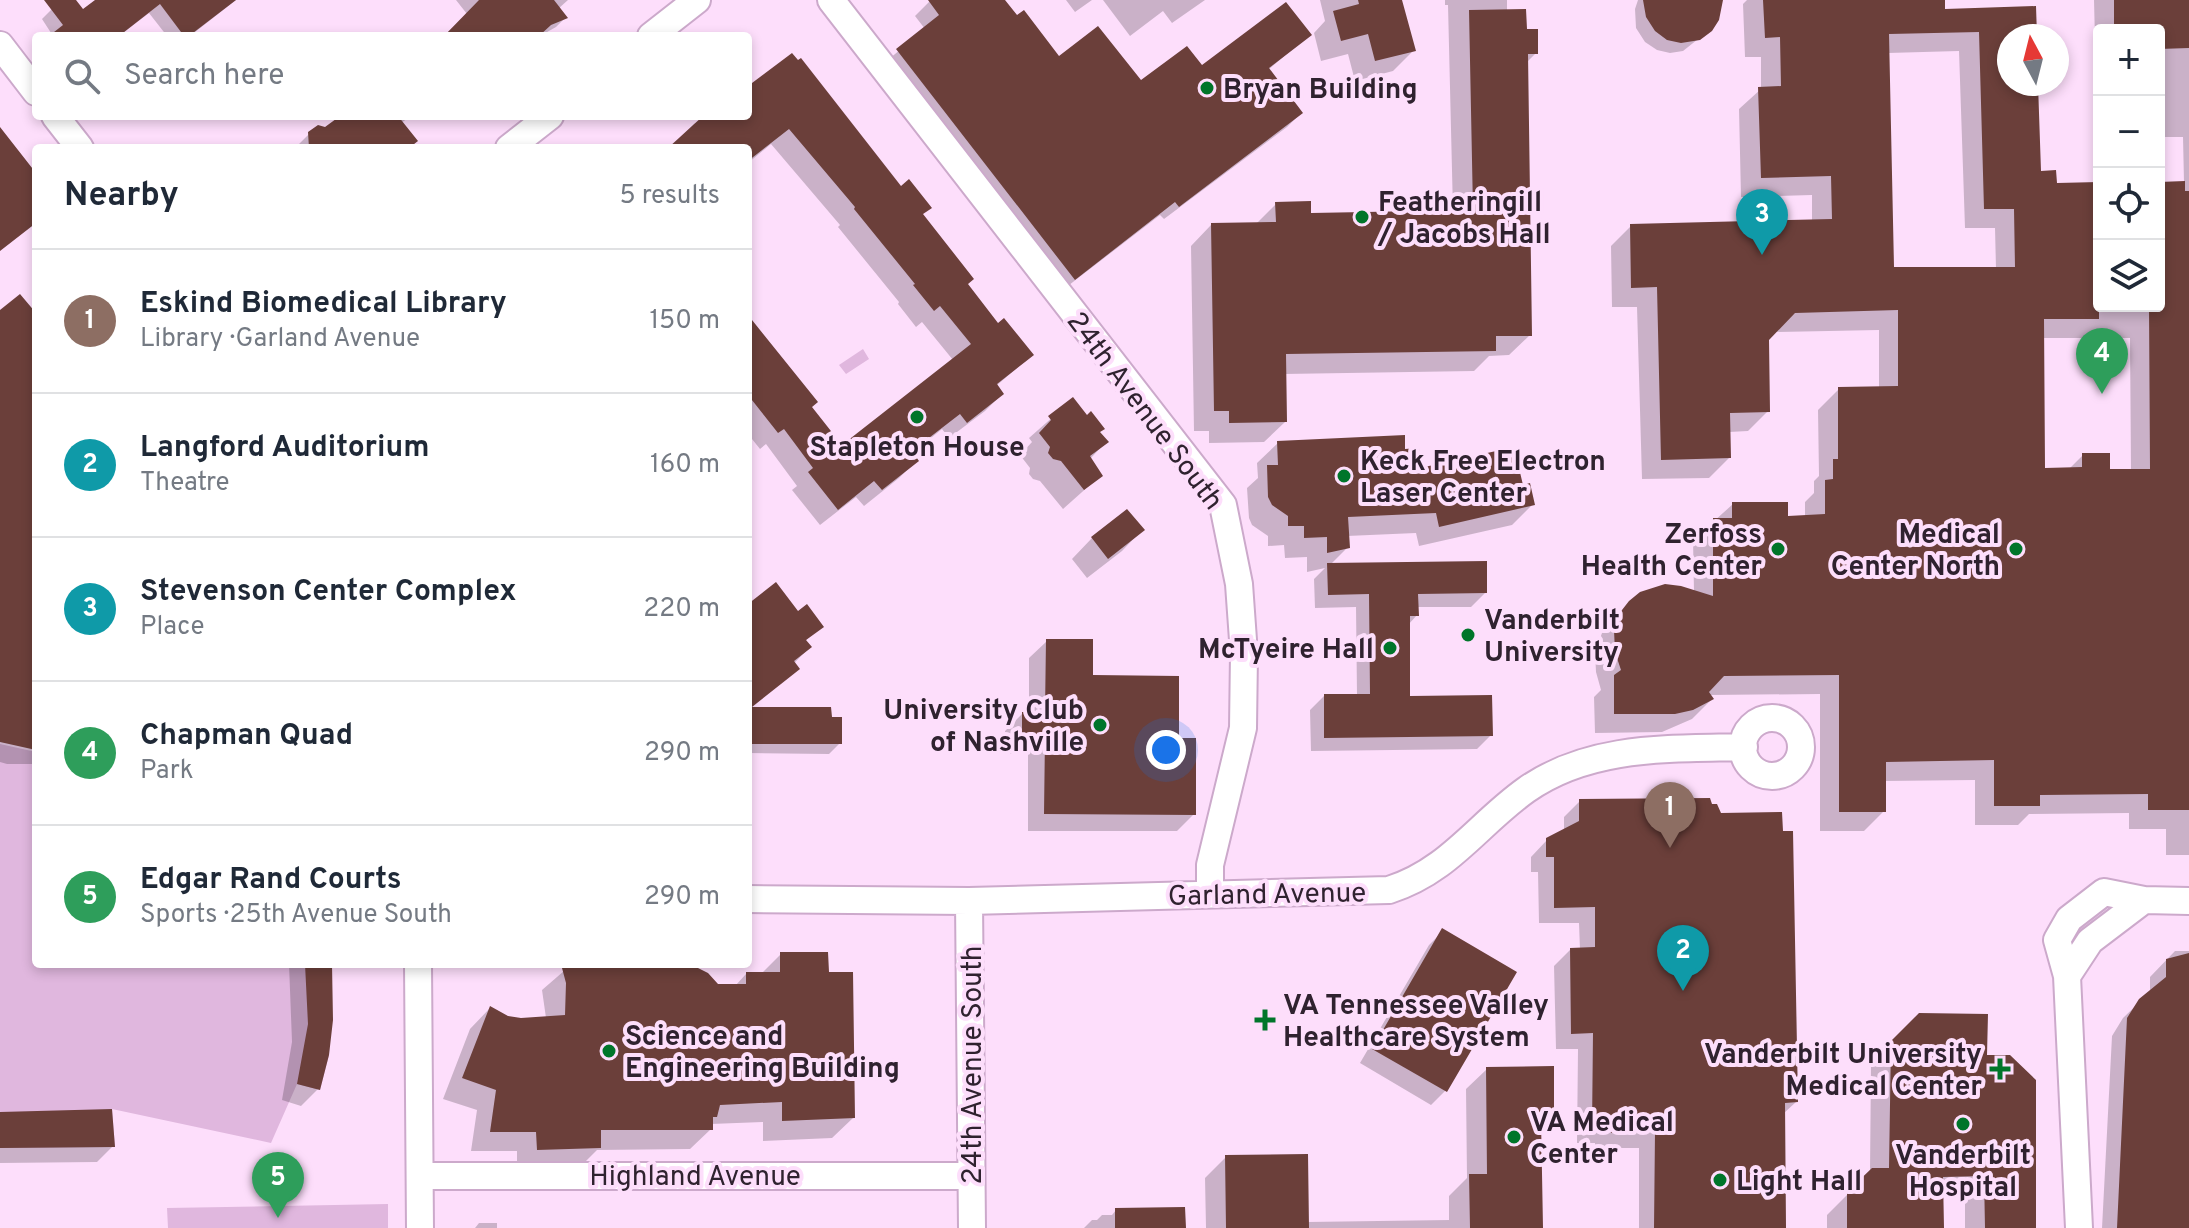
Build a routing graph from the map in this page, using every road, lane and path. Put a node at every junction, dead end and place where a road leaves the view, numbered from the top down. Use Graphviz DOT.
graph roads {
  1 [pos="697,0"];
  2 [pos="831,0"];
  3 [pos="656,32"];
  4 [pos="0,45"];
  5 [pos="32,87"];
  6 [pos="58,120"];
  7 [pos="545,120"];
  8 [pos="77,144"];
  9 [pos="514,144"];
  10 [pos="1744,747"];
  11 [pos="1210,894"];
  12 [pos="752,899"];
  13 [pos="969,901"];
  14 [pos="2189,901"];
  15 [pos="418,968"];
  16 [pos="420,1176"];
  17 [pos="971,1176"];
  18 [pos="420,1228"];
  19 [pos="972,1228"];
  20 [pos="2079,1228"];
  1 -- 3 [label="street"];
  2 -- 11 [label="street, 24th Avenue South"];
  4 -- 5 [label="street"];
  6 -- 8 [label="street"];
  7 -- 9 [label="street"];
  10 -- 11 [label="street, Garland Avenue"];
  11 -- 13 [label="street, Garland Avenue"];
  12 -- 13 [label="street, Garland Avenue"];
  13 -- 17 [label="street, 24th Avenue South"];
  14 -- 20 [label="street"];
  15 -- 16 [label="street"];
  16 -- 17 [label="street, Highland Avenue"];
  16 -- 18 [label="street"];
  17 -- 19 [label="street, 24th Avenue South"];
}
